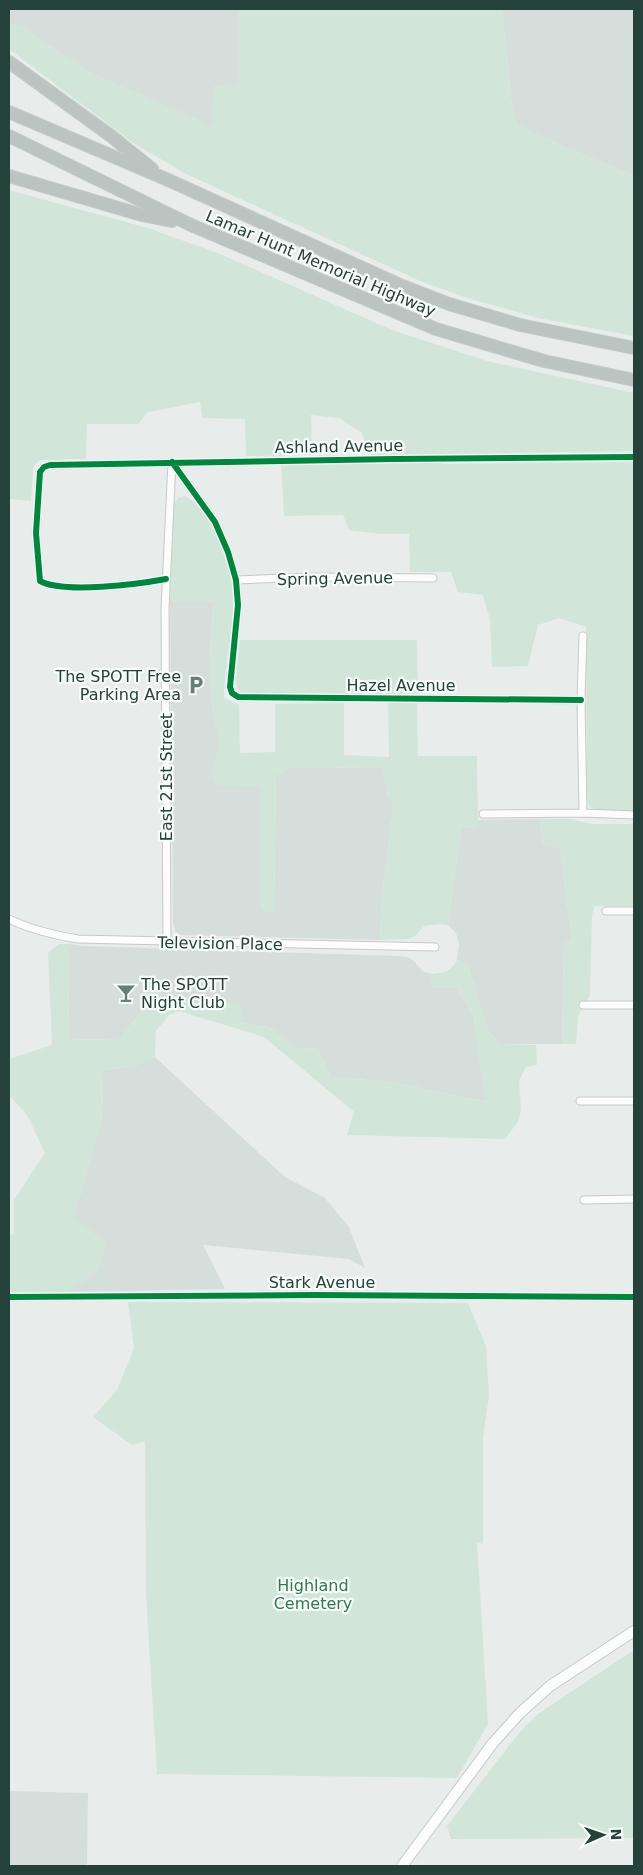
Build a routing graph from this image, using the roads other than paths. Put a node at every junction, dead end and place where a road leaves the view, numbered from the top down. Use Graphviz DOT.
graph roads {
  1 [pos="9,62"];
  2 [pos="9,112"];
  3 [pos="9,136"];
  4 [pos="9,176"];
  5 [pos="166,179"];
  6 [pos="191,225"];
  7 [pos="634,348"];
  8 [pos="634,380"];
  9 [pos="634,458"];
  10 [pos="172,462"];
  11 [pos="433,578"];
  12 [pos="166,579"];
  13 [pos="236,580"];
  14 [pos="584,636"];
  15 [pos="582,700"];
  16 [pos="583,813"];
  17 [pos="483,814"];
  18 [pos="634,815"];
  19 [pos="606,911"];
  20 [pos="634,911"];
  21 [pos="9,920"];
  22 [pos="167,942"];
  23 [pos="435,947"];
  24 [pos="583,1004"];
  25 [pos="634,1005"];
  26 [pos="580,1101"];
  27 [pos="634,1101"];
  28 [pos="634,1199"];
  29 [pos="584,1200"];
  30 [pos="9,1297"];
  31 [pos="634,1297"];
  32 [pos="634,1631"];
  33 [pos="402,1866"];
  1 -- 5 [label="highway"];
  2 -- 5 [label="highway, Lamar Hunt Memorial Highway"];
  3 -- 6 [label="highway, Lamar Hunt Memorial Highway"];
  4 -- 6 [label="highway"];
  5 -- 7 [label="highway, Lamar Hunt Memorial Highway"];
  6 -- 8 [label="highway, Lamar Hunt Memorial Highway"];
  9 -- 10 [label="street, Ashland Avenue"];
  10 -- 12 [label="street, East 21st Street"];
  10 -- 12 [label="street, Ashland Avenue"];
  10 -- 13 [label="street"];
  11 -- 13 [label="street, Spring Avenue"];
  12 -- 22 [label="street, East 21st Street"];
  13 -- 15 [label="street, Hazel Avenue"];
  14 -- 15 [label="street"];
  15 -- 16 [label="street"];
  16 -- 17 [label="street"];
  16 -- 18 [label="street"];
  19 -- 20 [label="street"];
  21 -- 22 [label="street, Television Place"];
  22 -- 23 [label="street, Television Place"];
  24 -- 25 [label="street"];
  26 -- 27 [label="street"];
  28 -- 29 [label="street"];
  30 -- 31 [label="street, Stark Avenue"];
  32 -- 33 [label="main road"];
}
